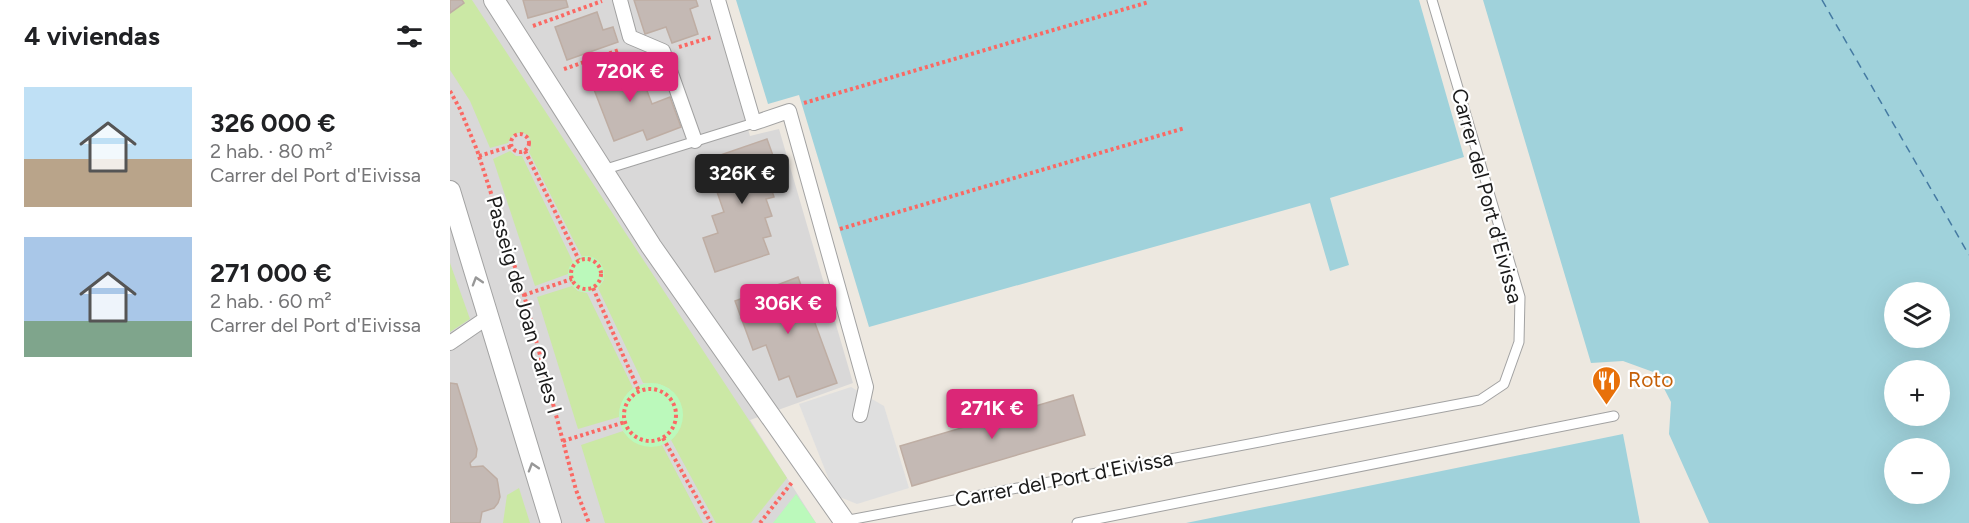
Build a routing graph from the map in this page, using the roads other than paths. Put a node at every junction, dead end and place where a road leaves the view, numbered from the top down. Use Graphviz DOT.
graph roads {
  1 [pos="494,0"];
  2 [pos="620,0"];
  3 [pos="718,0"];
  4 [pos="1432,0"];
  5 [pos="754,123"];
  6 [pos="694,141"];
  7 [pos="603,170"];
  8 [pos="450,191"];
  9 [pos="488,317"];
  10 [pos="450,343"];
  11 [pos="860,415"];
  12 [pos="1614,416"];
  13 [pos="844,521"];
  14 [pos="551,523"];
  15 [pos="1077,523"];
  1 -- 7 [label="street, Carrer del Port d'Eivissa"];
  2 -- 6 [label="street"];
  3 -- 5 [label="street"];
  4 -- 13 [label="lane, Carrer del Port d'Eivissa"];
  5 -- 6 [label="lane"];
  5 -- 11 [label="street"];
  6 -- 7 [label="lane"];
  7 -- 13 [label="street, Carrer del Port d'Eivissa"];
  9 -- 8 [label="street, Passeig de Joan Carles I, one-way"];
  9 -- 10 [label="street"];
  14 -- 9 [label="street, Passeig de Joan Carles I, one-way"];
  12 -- 15 [label="lane"];
}
